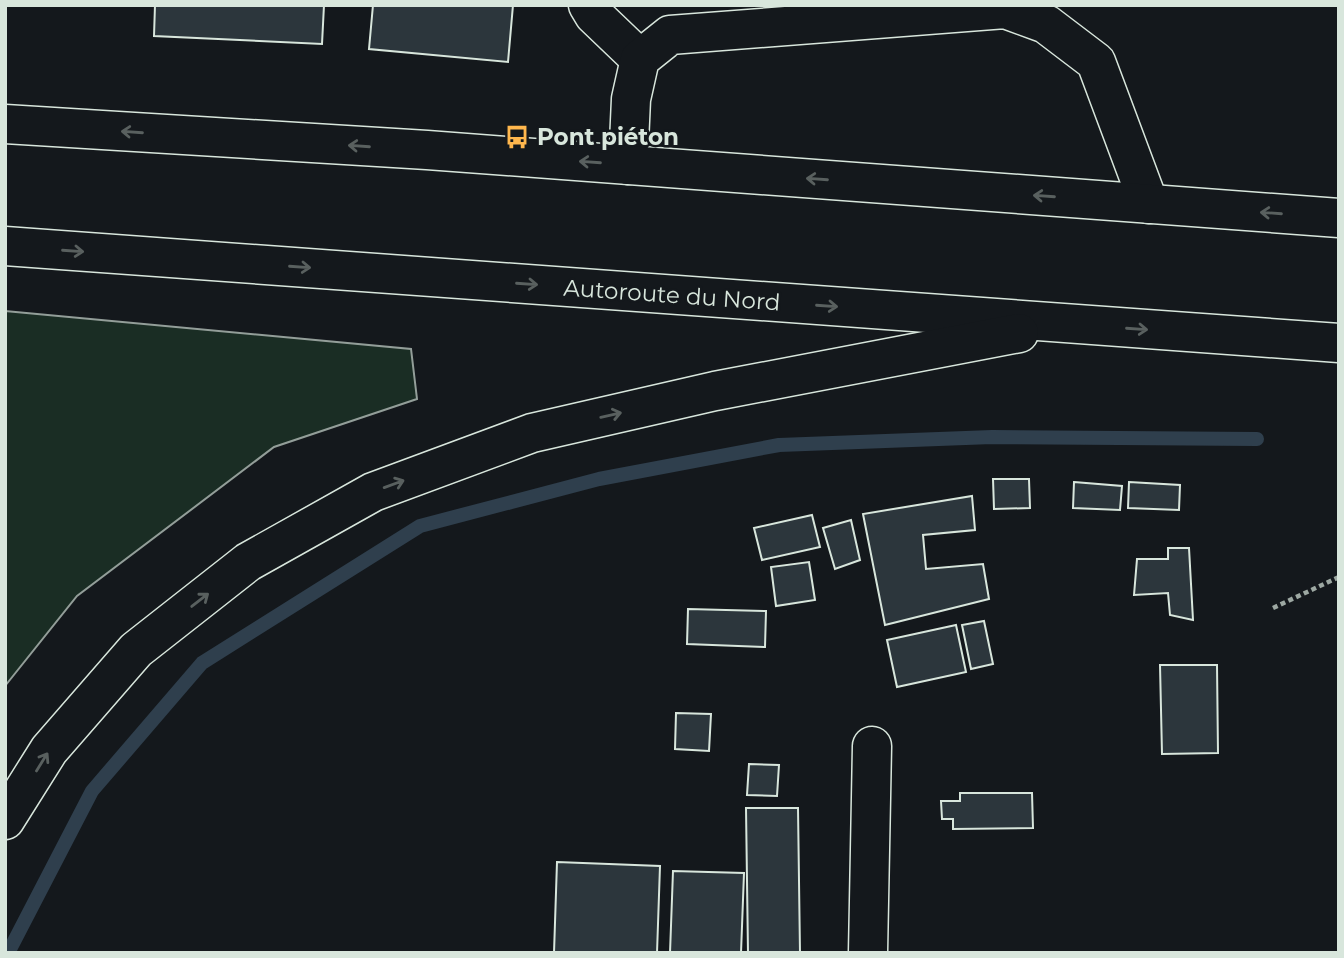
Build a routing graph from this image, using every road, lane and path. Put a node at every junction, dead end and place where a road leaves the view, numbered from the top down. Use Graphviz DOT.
graph roads {
  1 [pos="588,5"];
  2 [pos="640,59"];
  3 [pos="5,124"];
  4 [pos="628,165"];
  5 [pos="1149,204"];
  6 [pos="1339,218"];
  7 [pos="5,246"];
  8 [pos="1069,324"];
  9 [pos="1339,343"];
  10 [pos="1339,576"];
  11 [pos="1273,608"];
  12 [pos="872,746"];
  13 [pos="5,820"];
  14 [pos="868,953"];
  1 -- 2 [label="main road"];
  2 -- 4 [label="main road"];
  2 -- 5 [label="main road"];
  4 -- 3 [label="main road, one-way"];
  5 -- 4 [label="main road, one-way"];
  6 -- 5 [label="main road, one-way"];
  7 -- 8 [label="main road, Autoroute du Nord, one-way"];
  8 -- 9 [label="main road, Autoroute du Nord, one-way"];
  13 -- 8 [label="main road, one-way"];
  10 -- 11 [label="path"];
  12 -- 14 [label="main road"];
}
